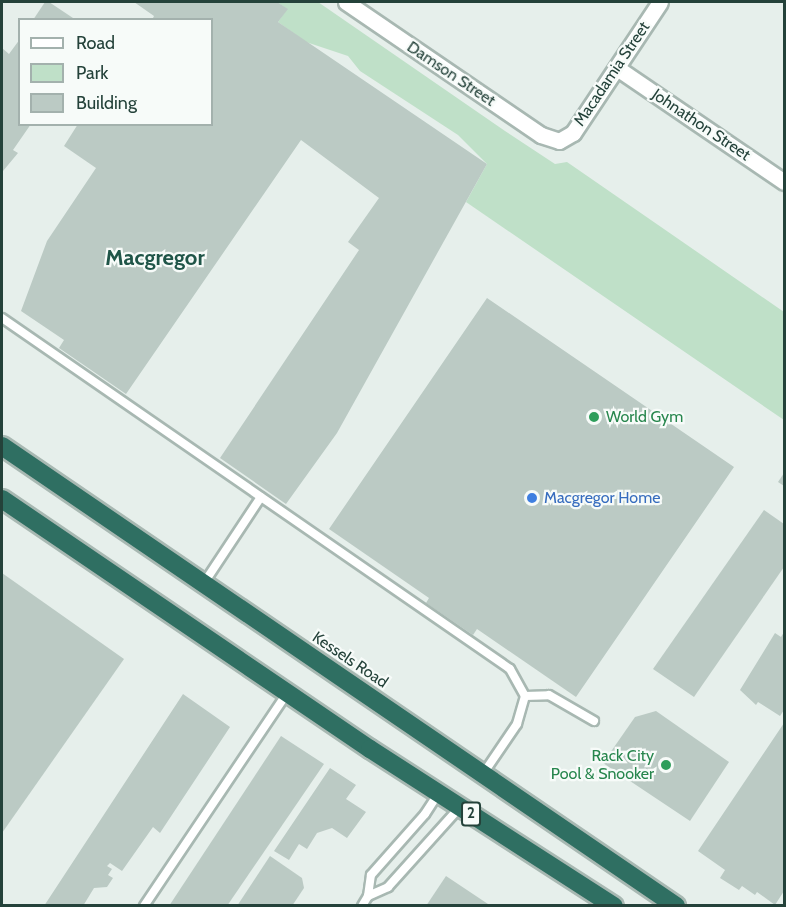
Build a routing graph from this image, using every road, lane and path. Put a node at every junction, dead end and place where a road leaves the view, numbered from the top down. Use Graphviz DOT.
graph roads {
  1 [pos="345,2"];
  2 [pos="660,2"];
  3 [pos="617,68"];
  4 [pos="559,141"];
  5 [pos="784,182"];
  6 [pos="2,318"];
  7 [pos="2,446"];
  8 [pos="261,497"];
  9 [pos="2,499"];
  10 [pos="204,584"];
  11 [pos="287,693"];
  12 [pos="525,696"];
  13 [pos="594,721"];
  14 [pos="483,774"];
  15 [pos="438,794"];
  16 [pos="460,807"];
  17 [pos="368,896"];
  18 [pos="144,906"];
  19 [pos="362,906"];
  20 [pos="614,906"];
  21 [pos="676,906"];
  1 -- 4 [label="street, Damson Street"];
  2 -- 3 [label="street, Macadamia Street"];
  3 -- 4 [label="street, Macadamia Street"];
  3 -- 5 [label="street, Johnathon Street"];
  6 -- 8 [label="lane"];
  7 -- 10 [label="highway, Kessels Road / 2"];
  8 -- 10 [label="lane"];
  8 -- 12 [label="lane"];
  9 -- 11 [label="highway, 2"];
  10 -- 14 [label="highway, Kessels Road / 2"];
  11 -- 15 [label="highway, 2"];
  11 -- 18 [label="lane"];
  12 -- 13 [label="lane"];
  12 -- 14 [label="lane"];
  14 -- 21 [label="highway, Kessels Road / 2"];
  15 -- 16 [label="highway, 2"];
  15 -- 17 [label="lane"];
  16 -- 17 [label="lane"];
  16 -- 20 [label="highway, 2"];
  17 -- 19 [label="lane"];
}
